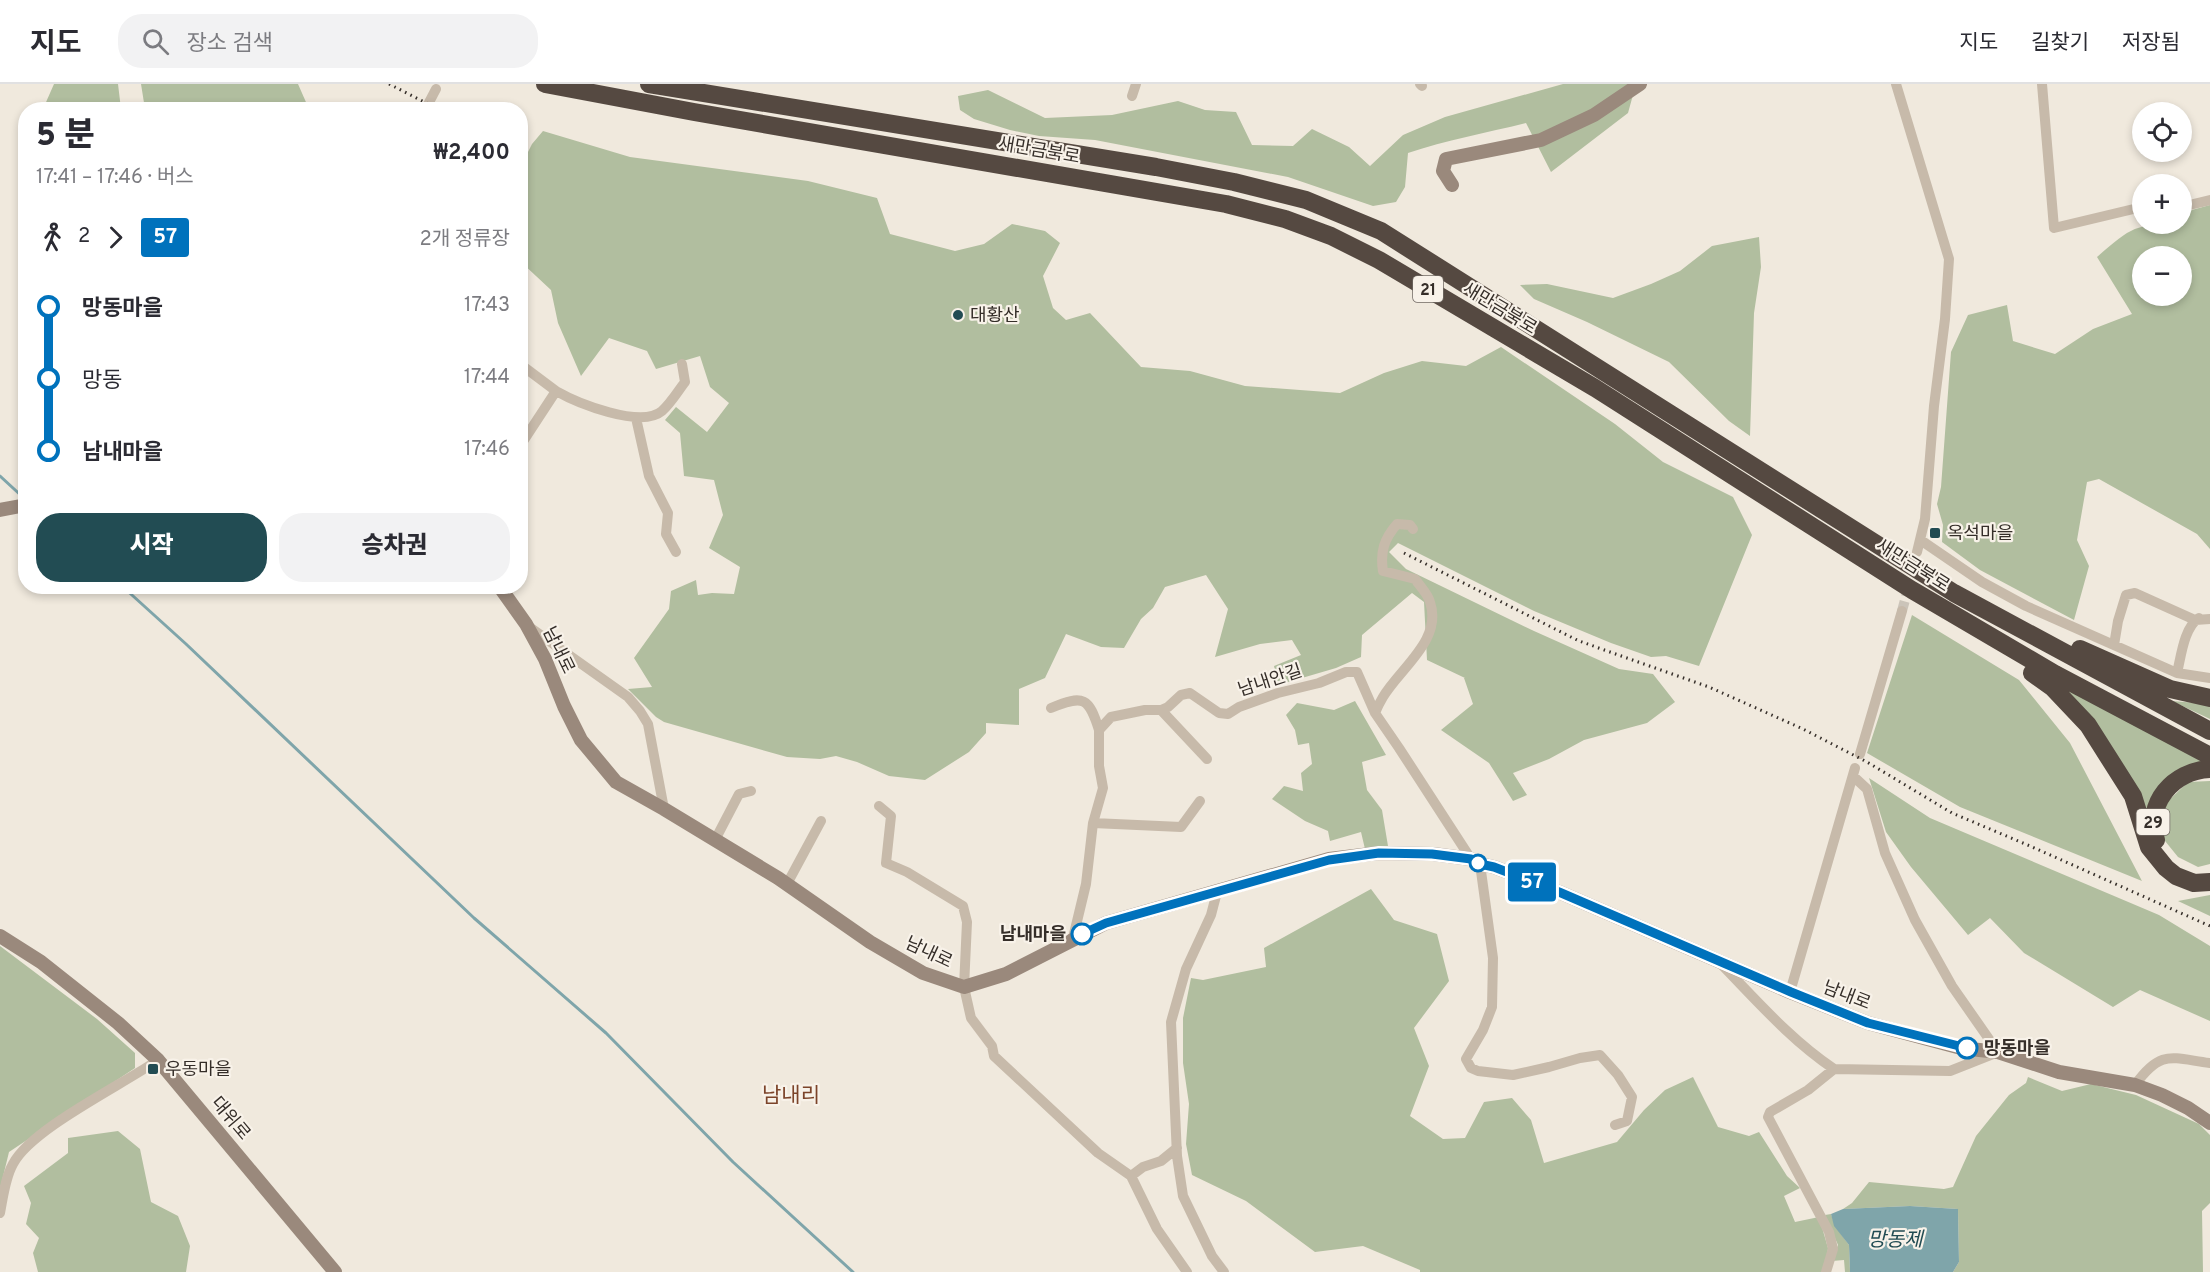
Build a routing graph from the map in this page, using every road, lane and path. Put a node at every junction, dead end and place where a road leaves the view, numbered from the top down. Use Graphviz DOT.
graph roads {
  1 [pos="546,84"];
  2 [pos="649,84"];
  3 [pos="1136,84"];
  4 [pos="1641,84"];
  5 [pos="1896,84"];
  6 [pos="2042,84"];
  7 [pos="436,89"];
  8 [pos="1132,96"];
  9 [pos="429,102"];
  10 [pos="1452,185"];
  11 [pos="2210,200"];
  12 [pos="2192,204"];
  13 [pos="2132,209"];
  14 [pos="682,364"];
  15 [pos="528,370"];
  16 [pos="556,391"];
  17 [pos="636,418"];
  18 [pos="528,434"];
  19 [pos="18,507"];
  20 [pos="0,510"];
  21 [pos="1413,529"];
  22 [pos="1922,541"];
  23 [pos="676,552"];
  24 [pos="1917,552"];
  25 [pos="1912,590"];
  26 [pos="1954,593"];
  27 [pos="505,594"];
  28 [pos="1902,611"];
  29 [pos="2210,612"];
  30 [pos="2210,619"];
  31 [pos="2195,620"];
  32 [pos="526,624"];
  33 [pos="2114,645"];
  34 [pos="2177,673"];
  35 [pos="2210,678"];
  36 [pos="2210,698"];
  37 [pos="1051,708"];
  38 [pos="1161,711"];
  39 [pos="1375,714"];
  40 [pos="1099,730"];
  41 [pos="2210,731"];
  42 [pos="1860,754"];
  43 [pos="2210,756"];
  44 [pos="1207,759"];
  45 [pos="2210,769"];
  46 [pos="751,791"];
  47 [pos="1200,801"];
  48 [pos="879,806"];
  49 [pos="664,809"];
  50 [pos="821,821"];
  51 [pos="1093,823"];
  52 [pos="715,840"];
  53 [pos="1476,861"];
  54 [pos="2210,872"];
  55 [pos="2210,882"];
  56 [pos="787,884"];
  57 [pos="1217,892"];
  58 [pos="0,936"];
  59 [pos="1073,938"];
  60 [pos="1717,960"];
  61 [pos="964,987"];
  62 [pos="1791,992"];
  63 [pos="1998,1052"];
  64 [pos="158,1060"];
  65 [pos="2210,1064"];
  66 [pos="1834,1069"];
  67 [pos="2135,1085"];
  68 [pos="2210,1123"];
  69 [pos="1615,1125"];
  70 [pos="1177,1148"];
  71 [pos="1131,1176"];
  72 [pos="0,1213"];
  73 [pos="335,1272"];
  74 [pos="1187,1272"];
  75 [pos="1224,1272"];
  76 [pos="1826,1272"];
  1 -- 25 [label="highway, 새만금북로 / 21"];
  2 -- 26 [label="highway, 새만금북로 / 21"];
  3 -- 8 [label="street"];
  4 -- 10 [label="street"];
  5 -- 22 [label="street"];
  6 -- 13 [label="street"];
  7 -- 9 [label="street"];
  11 -- 12 [label="street"];
  14 -- 17 [label="street"];
  15 -- 16 [label="street"];
  16 -- 17 [label="street"];
  16 -- 18 [label="street"];
  17 -- 23 [label="street"];
  19 -- 20 [label="street"];
  21 -- 39 [label="street"];
  22 -- 24 [label="street"];
  22 -- 33 [label="street"];
  25 -- 43 [label="highway, 새만금북로 / 21"];
  25 -- 55 [label="highway"];
  26 -- 36 [label="highway"];
  26 -- 41 [label="highway, 새만금북로 / 21"];
  27 -- 32 [label="street, 남내로"];
  28 -- 42 [label="street"];
  29 -- 31 [label="street"];
  30 -- 31 [label="street"];
  31 -- 33 [label="street"];
  31 -- 34 [label="street"];
  32 -- 49 [label="street, 남내로"];
  32 -- 49 [label="street"];
  33 -- 34 [label="street"];
  34 -- 35 [label="street"];
  37 -- 40 [label="street"];
  38 -- 39 [label="street, 남내안길"];
  38 -- 40 [label="street"];
  38 -- 44 [label="street"];
  39 -- 53 [label="street, 남내안길"];
  40 -- 51 [label="street"];
  45 -- 54 [label="highway, 29"];
  46 -- 52 [label="street"];
  47 -- 51 [label="street"];
  48 -- 61 [label="street"];
  49 -- 52 [label="street, 남내로"];
  50 -- 56 [label="street"];
  51 -- 59 [label="street"];
  52 -- 56 [label="street, 남내로"];
  53 -- 57 [label="street, 남내로"];
  53 -- 60 [label="street, 남내로"];
  53 -- 69 [label="street"];
  56 -- 61 [label="street, 남내로"];
  57 -- 59 [label="street, 남내로"];
  57 -- 70 [label="street"];
  58 -- 64 [label="street, 대위로"];
  59 -- 61 [label="street, 남내로"];
  60 -- 62 [label="street, 남내로"];
  60 -- 66 [label="street"];
  61 -- 71 [label="street"];
  62 -- 63 [label="street, 남내로"];
  62 -- 63 [label="street"];
  63 -- 66 [label="street"];
  63 -- 67 [label="street, 남내로"];
  64 -- 72 [label="street"];
  64 -- 73 [label="street, 대위로"];
  65 -- 67 [label="street"];
  66 -- 76 [label="street"];
  67 -- 68 [label="street, 남내로"];
  70 -- 71 [label="street"];
  70 -- 75 [label="street"];
  71 -- 74 [label="street"];
}
